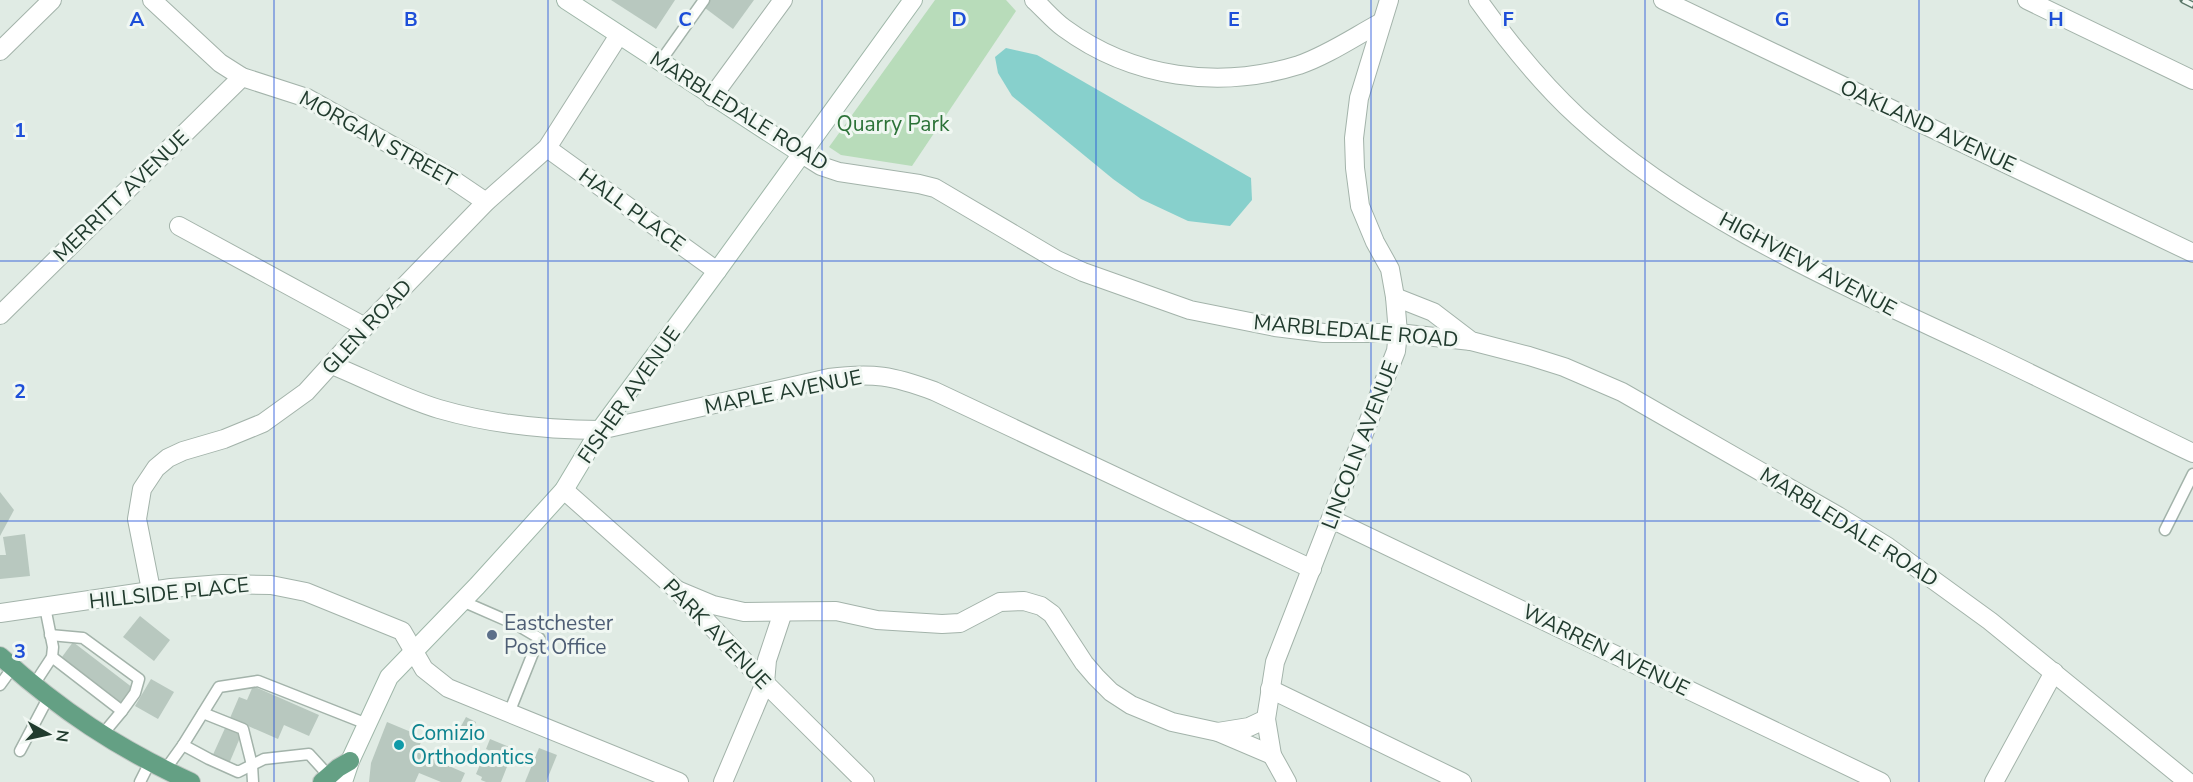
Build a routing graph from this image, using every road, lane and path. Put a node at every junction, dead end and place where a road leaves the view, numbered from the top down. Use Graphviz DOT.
graph roads {
  1 [pos="51,0"];
  2 [pos="152,0"];
  3 [pos="566,0"];
  4 [pos="783,0"];
  5 [pos="913,0"];
  6 [pos="1034,0"];
  7 [pos="1389,0"];
  8 [pos="1478,0"];
  9 [pos="1663,0"];
  10 [pos="2026,0"];
  11 [pos="703,2"];
  12 [pos="1380,23"];
  13 [pos="619,35"];
  14 [pos="0,51"];
  15 [pos="660,62"];
  16 [pos="242,77"];
  17 [pos="2193,80"];
  18 [pos="712,97"];
  19 [pos="546,148"];
  20 [pos="802,154"];
  21 [pos="486,202"];
  22 [pos="179,226"];
  23 [pos="2193,253"];
  24 [pos="717,271"];
  25 [pos="1395,297"];
  26 [pos="0,315"];
  27 [pos="365,327"];
  28 [pos="1398,333"];
  29 [pos="1471,341"];
  30 [pos="332,365"];
  31 [pos="600,430"];
  32 [pos="2193,453"];
  33 [pos="2193,474"];
  34 [pos="564,490"];
  35 [pos="1331,519"];
  36 [pos="2165,530"];
  37 [pos="1312,569"];
  38 [pos="151,590"];
  39 [pos="677,590"];
  40 [pos="462,602"];
  41 [pos="45,607"];
  42 [pos="783,612"];
  43 [pos="0,613"];
  44 [pos="50,635"];
  45 [pos="414,651"];
  46 [pos="52,657"];
  47 [pos="6,662"];
  48 [pos="2054,672"];
  49 [pos="765,683"];
  50 [pos="0,685"];
  51 [pos="33,686"];
  52 [pos="1270,689"];
  53 [pos="48,698"];
  54 [pos="122,711"];
  55 [pos="203,713"];
  56 [pos="509,713"];
  57 [pos="1266,719"];
  58 [pos="367,724"];
  59 [pos="1218,732"];
  60 [pos="102,735"];
  61 [pos="183,746"];
  62 [pos="21,751"];
  63 [pos="1272,755"];
  64 [pos="351,761"];
  65 [pos="252,765"];
  66 [pos="162,772"];
  67 [pos="332,780"];
  68 [pos="140,782"];
  69 [pos="191,782"];
  70 [pos="253,782"];
  71 [pos="679,782"];
  72 [pos="723,782"];
  73 [pos="865,782"];
  74 [pos="1287,782"];
  75 [pos="1462,782"];
  76 [pos="1881,782"];
  77 [pos="1994,782"];
  78 [pos="2188,782"];
  1 -- 14 [label="street"];
  2 -- 16 [label="street, MORGAN STREET"];
  3 -- 13 [label="street, MARBLEDALE ROAD"];
  4 -- 18 [label="street"];
  5 -- 20 [label="street, FISHER AVENUE"];
  6 -- 12 [label="street"];
  7 -- 12 [label="street, LINCOLN AVENUE"];
  8 -- 32 [label="street, HIGHVIEW AVENUE"];
  9 -- 23 [label="street, OAKLAND AVENUE"];
  10 -- 17 [label="street"];
  11 -- 15 [label="lane"];
  12 -- 25 [label="street, LINCOLN AVENUE"];
  13 -- 15 [label="street, MARBLEDALE ROAD"];
  13 -- 19 [label="street, GLEN ROAD"];
  15 -- 18 [label="street, MARBLEDALE ROAD"];
  16 -- 21 [label="street, MORGAN STREET"];
  16 -- 26 [label="street, MERRITT AVENUE"];
  18 -- 20 [label="street, MARBLEDALE ROAD"];
  19 -- 21 [label="street, GLEN ROAD"];
  19 -- 24 [label="street, HALL PLACE"];
  20 -- 24 [label="street, FISHER AVENUE"];
  20 -- 28 [label="street, MARBLEDALE ROAD"];
  21 -- 27 [label="street, GLEN ROAD"];
  22 -- 27 [label="street"];
  24 -- 31 [label="street, FISHER AVENUE"];
  25 -- 28 [label="street, LINCOLN AVENUE"];
  25 -- 29 [label="street, MARBLEDALE ROAD"];
  27 -- 30 [label="street, GLEN ROAD"];
  28 -- 29 [label="street, MARBLEDALE ROAD"];
  28 -- 35 [label="street, LINCOLN AVENUE"];
  29 -- 48 [label="street, MARBLEDALE ROAD"];
  30 -- 31 [label="street, MAPLE AVENUE"];
  30 -- 38 [label="street, GLEN ROAD"];
  31 -- 34 [label="street, FISHER AVENUE"];
  31 -- 37 [label="street, MAPLE AVENUE"];
  33 -- 36 [label="lane"];
  34 -- 39 [label="street, PARK AVENUE"];
  34 -- 40 [label="street, FISHER AVENUE"];
  35 -- 37 [label="street, LINCOLN AVENUE"];
  35 -- 76 [label="street, WARREN AVENUE"];
  37 -- 52 [label="street, LINCOLN AVENUE"];
  38 -- 41 [label="street, HILLSIDE PLACE"];
  38 -- 45 [label="street, HILLSIDE PLACE"];
  39 -- 42 [label="street"];
  39 -- 49 [label="street, PARK AVENUE"];
  40 -- 45 [label="street, FISHER AVENUE"];
  40 -- 56 [label="lane"];
  41 -- 43 [label="street, HILLSIDE PLACE"];
  41 -- 44 [label="lane"];
  42 -- 49 [label="street"];
  42 -- 59 [label="street"];
  44 -- 46 [label="lane"];
  44 -- 54 [label="lane"];
  45 -- 56 [label="street, HILLSIDE PLACE"];
  45 -- 58 [label="street, FISHER AVENUE"];
  46 -- 51 [label="lane"];
  46 -- 54 [label="lane"];
  47 -- 50 [label="lane"];
  47 -- 51 [label="main road"];
  48 -- 77 [label="street"];
  48 -- 78 [label="street, MARBLEDALE ROAD"];
  49 -- 72 [label="street"];
  49 -- 73 [label="street, PARK AVENUE"];
  51 -- 53 [label="main road"];
  52 -- 57 [label="street, LINCOLN AVENUE"];
  52 -- 75 [label="street"];
  53 -- 60 [label="main road"];
  53 -- 62 [label="lane"];
  54 -- 60 [label="lane"];
  55 -- 58 [label="lane"];
  55 -- 61 [label="lane"];
  55 -- 65 [label="lane"];
  56 -- 71 [label="street, HILLSIDE PLACE"];
  57 -- 59 [label="street"];
  57 -- 63 [label="street, LINCOLN AVENUE"];
  58 -- 64 [label="street, FISHER AVENUE"];
  59 -- 63 [label="street"];
  60 -- 66 [label="main road"];
  61 -- 65 [label="lane"];
  61 -- 66 [label="lane"];
  63 -- 74 [label="street, LINCOLN AVENUE"];
  64 -- 67 [label="main road"];
  65 -- 67 [label="lane"];
  65 -- 70 [label="lane"];
  66 -- 68 [label="lane"];
  66 -- 69 [label="main road"];
}
